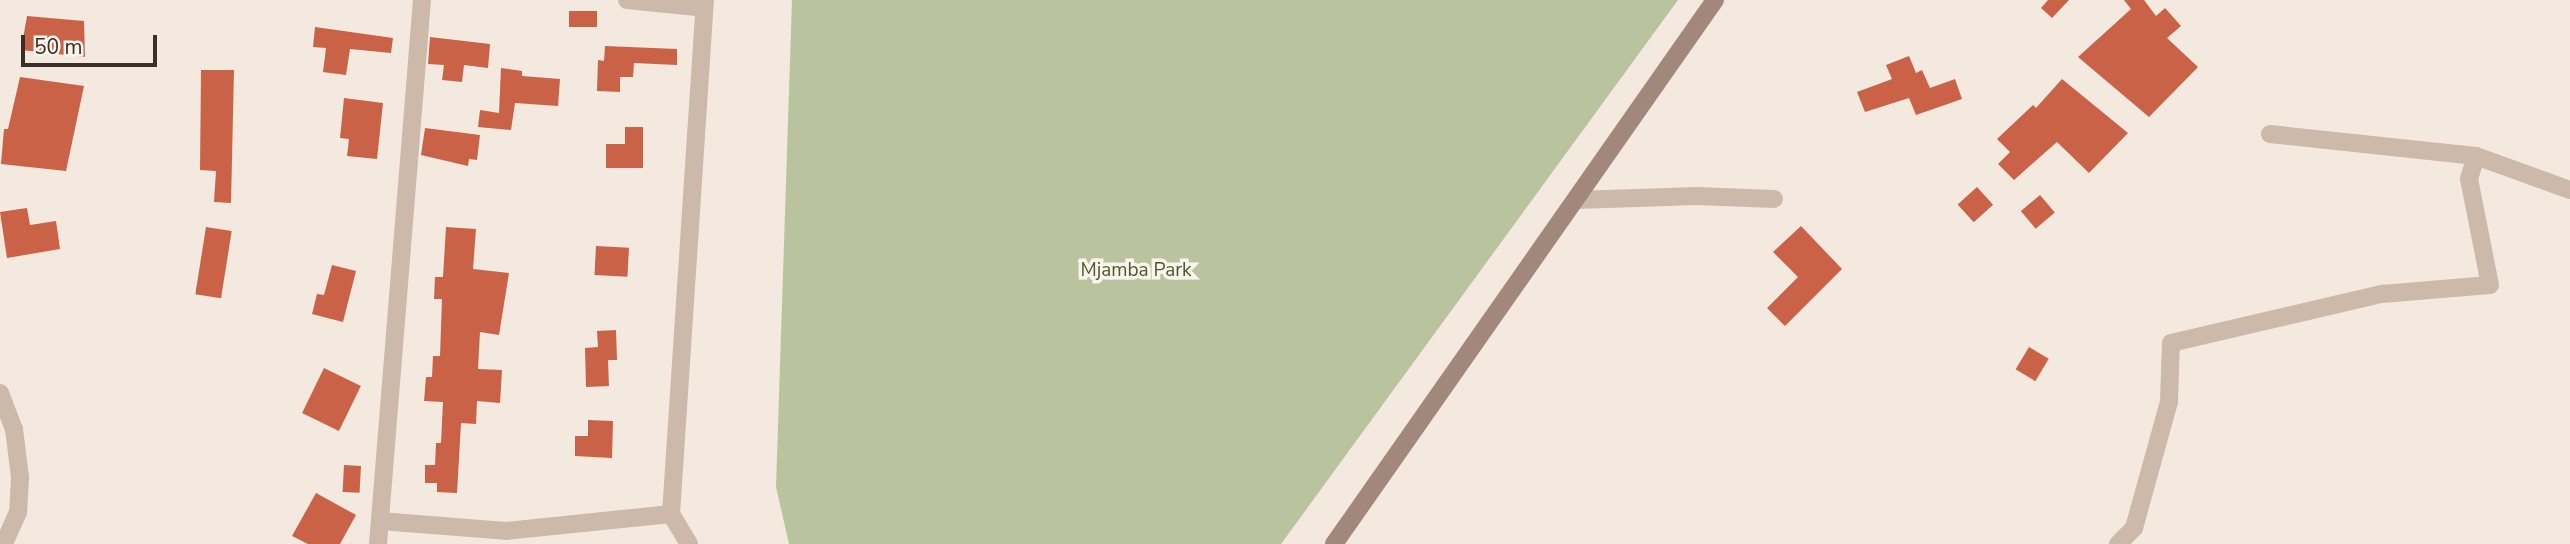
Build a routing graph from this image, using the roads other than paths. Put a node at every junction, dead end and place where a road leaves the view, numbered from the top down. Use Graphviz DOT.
graph roads {
  1 [pos="422,0"];
  2 [pos="626,0"];
  3 [pos="1715,0"];
  4 [pos="705,4"];
  5 [pos="2270,134"];
  6 [pos="2476,156"];
  7 [pos="2570,190"];
  8 [pos="1774,199"];
  9 [pos="1576,200"];
  10 [pos="0,393"];
  11 [pos="671,514"];
  12 [pos="380,521"];
  13 [pos="4,544"];
  14 [pos="378,544"];
  15 [pos="689,544"];
  16 [pos="1334,544"];
  17 [pos="2118,544"];
  1 -- 12 [label="street"];
  2 -- 4 [label="street"];
  3 -- 9 [label="main road"];
  4 -- 11 [label="street"];
  5 -- 6 [label="street"];
  6 -- 7 [label="street"];
  6 -- 17 [label="street"];
  8 -- 9 [label="street"];
  9 -- 16 [label="main road"];
  10 -- 13 [label="street"];
  11 -- 12 [label="street"];
  11 -- 15 [label="street"];
  12 -- 14 [label="street"];
}
